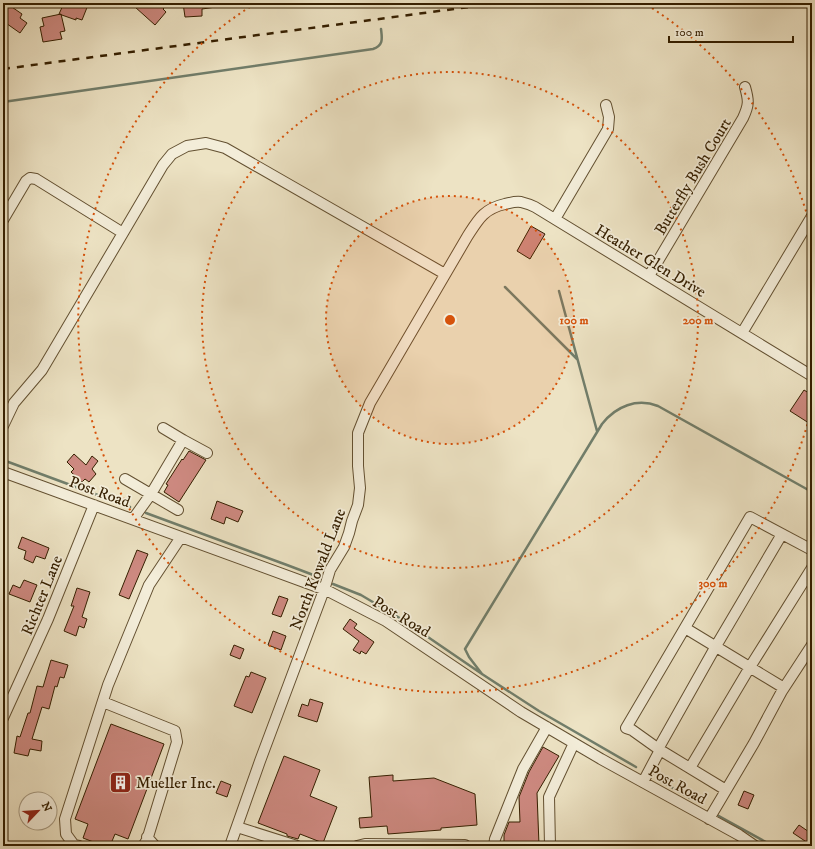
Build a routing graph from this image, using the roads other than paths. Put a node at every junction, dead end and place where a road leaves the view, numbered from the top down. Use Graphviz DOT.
graph roads {
  1 [pos="745,87"];
  2 [pos="606,105"];
  3 [pos="514,202"];
  4 [pos="812,216"];
  5 [pos="555,219"];
  6 [pos="3,220"];
  7 [pos="123,233"];
  8 [pos="445,274"];
  9 [pos="649,276"];
  10 [pos="742,333"];
  11 [pos="812,376"];
  12 [pos="3,426"];
  13 [pos="163,428"];
  14 [pos="183,440"];
  15 [pos="207,452"];
  16 [pos="3,472"];
  17 [pos="125,480"];
  18 [pos="151,494"];
  19 [pos="94,505"];
  20 [pos="178,510"];
  21 [pos="133,519"];
  22 [pos="782,534"];
  23 [pos="181,536"];
  24 [pos="812,550"];
  25 [pos="812,568"];
  26 [pos="324,590"];
  27 [pos="685,628"];
  28 [pos="812,644"];
  29 [pos="716,646"];
  30 [pos="750,667"];
  31 [pos="784,688"];
  32 [pos="103,702"];
  33 [pos="3,718"];
  34 [pos="547,727"];
  35 [pos="574,743"];
  36 [pos="659,749"];
  37 [pos="690,768"];
  38 [pos="643,782"];
  39 [pos="726,790"];
  40 [pos="709,819"];
  41 [pos="237,827"];
  42 [pos="145,842"];
  43 [pos="465,845"];
  44 [pos="79,846"];
  45 [pos="155,846"];
  46 [pos="230,846"];
  47 [pos="297,846"];
  48 [pos="357,846"];
  49 [pos="494,846"];
  50 [pos="550,846"];
  51 [pos="756,846"];
  1 -- 9 [label="street, Butterfly Bush Court"];
  2 -- 5 [label="street"];
  3 -- 5 [label="street, Heather Glen Drive"];
  3 -- 8 [label="street, North Kowald Lane"];
  4 -- 10 [label="street"];
  5 -- 9 [label="street, Heather Glen Drive"];
  6 -- 7 [label="street"];
  7 -- 8 [label="street"];
  7 -- 12 [label="street"];
  8 -- 26 [label="street, North Kowald Lane"];
  9 -- 10 [label="street, Heather Glen Drive"];
  10 -- 11 [label="street, Heather Glen Drive"];
  13 -- 14 [label="street"];
  14 -- 15 [label="street"];
  14 -- 18 [label="street"];
  16 -- 19 [label="street, Post Road"];
  17 -- 18 [label="street"];
  18 -- 20 [label="street"];
  18 -- 21 [label="street"];
  19 -- 21 [label="street, Post Road"];
  19 -- 33 [label="street, Richter Lane"];
  21 -- 23 [label="street, Post Road"];
  22 -- 24 [label="street"];
  22 -- 27 [label="street"];
  22 -- 29 [label="street"];
  23 -- 26 [label="street, Post Road"];
  23 -- 32 [label="street"];
  25 -- 30 [label="street"];
  26 -- 34 [label="street, Post Road"];
  26 -- 41 [label="street, North Kowald Lane"];
  27 -- 29 [label="street"];
  27 -- 36 [label="street"];
  28 -- 31 [label="street"];
  29 -- 30 [label="street"];
  29 -- 36 [label="street"];
  30 -- 31 [label="street"];
  30 -- 37 [label="street"];
  31 -- 39 [label="street"];
  32 -- 42 [label="street"];
  32 -- 44 [label="street"];
  34 -- 35 [label="street, Post Road"];
  34 -- 49 [label="street"];
  35 -- 38 [label="street, Post Road"];
  35 -- 50 [label="street"];
  36 -- 37 [label="street"];
  36 -- 38 [label="street"];
  37 -- 39 [label="street"];
  38 -- 40 [label="street, Post Road"];
  39 -- 40 [label="street"];
  40 -- 51 [label="street, Post Road"];
  41 -- 46 [label="street, North Kowald Lane"];
  41 -- 47 [label="street"];
  42 -- 45 [label="street"];
  43 -- 48 [label="street"];
}
